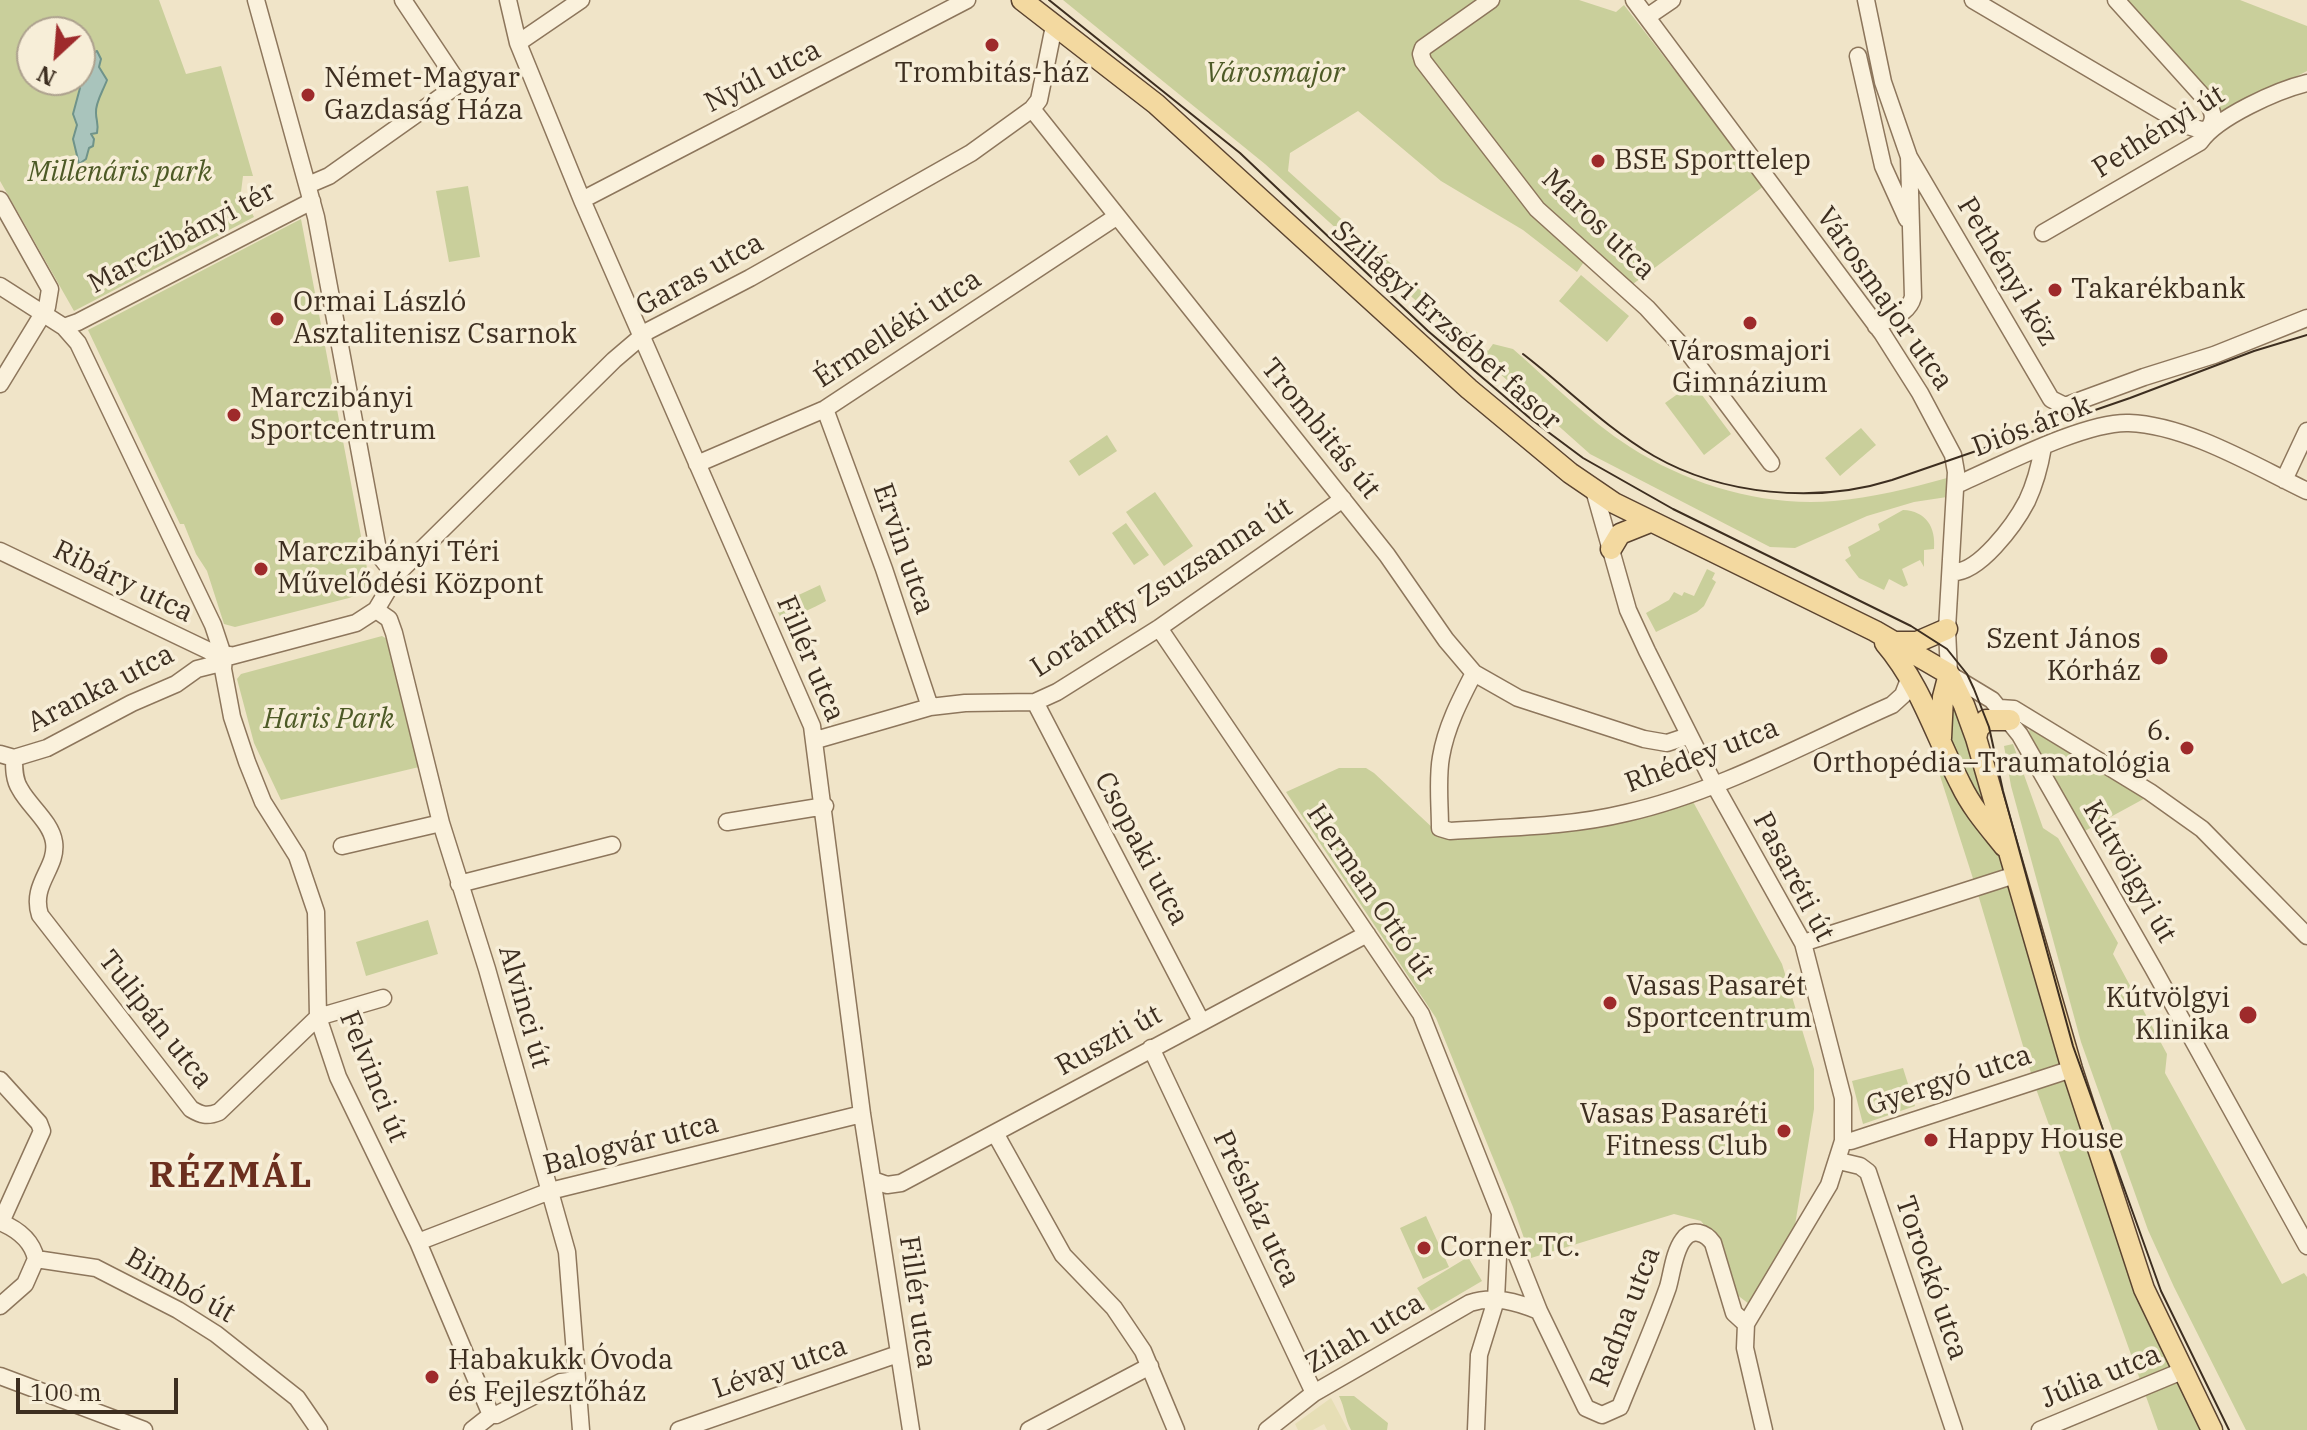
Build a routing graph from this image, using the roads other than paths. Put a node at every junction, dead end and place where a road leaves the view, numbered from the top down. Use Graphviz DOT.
graph roads {
  1 [pos="256,0"];
  2 [pos="403,0"];
  3 [pos="508,0"];
  4 [pos="581,0"];
  5 [pos="967,0"];
  6 [pos="1022,0"];
  7 [pos="1491,0"];
  8 [pos="1634,0"];
  9 [pos="1672,0"];
  10 [pos="1866,0"];
  11 [pos="1973,0"];
  12 [pos="2116,0"];
  13 [pos="1647,17"];
  14 [pos="1054,26"];
  15 [pos="518,43"];
  16 [pos="1858,56"];
  17 [pos="2306,82"];
  18 [pos="1032,109"];
  19 [pos="2208,129"];
  20 [pos="1909,157"];
  21 [pos="310,193"];
  22 [pos="0,200"];
  23 [pos="582,200"];
  24 [pos="1116,217"];
  25 [pos="1909,224"];
  26 [pos="2043,233"];
  27 [pos="0,286"];
  28 [pos="44,313"];
  29 [pos="2307,318"];
  30 [pos="1876,326"];
  31 [pos="64,327"];
  32 [pos="641,336"];
  33 [pos="0,384"];
  34 [pos="825,409"];
  35 [pos="2307,431"];
  36 [pos="2043,447"];
  37 [pos="1771,463"];
  38 [pos="697,464"];
  39 [pos="2284,480"];
  40 [pos="1956,485"];
  41 [pos="1594,490"];
  42 [pos="2307,491"];
  43 [pos="1343,499"];
  44 [pos="1650,522"];
  45 [pos="1611,549"];
  46 [pos="0,551"];
  47 [pos="1951,572"];
  48 [pos="398,573"];
  49 [pos="376,610"];
  50 [pos="1159,628"];
  51 [pos="1947,629"];
  52 [pos="1875,631"];
  53 [pos="1893,642"];
  54 [pos="224,658"];
  55 [pos="1474,673"];
  56 [pos="1949,674"];
  57 [pos="1910,677"];
  58 [pos="1035,702"];
  59 [pos="930,707"];
  60 [pos="2005,714"];
  61 [pos="1688,736"];
  62 [pos="1976,738"];
  63 [pos="816,740"];
  64 [pos="1941,742"];
  65 [pos="7,756"];
  66 [pos="1714,784"];
  67 [pos="825,806"];
  68 [pos="727,822"];
  69 [pos="441,823"];
  70 [pos="612,845"];
  71 [pos="342,846"];
  72 [pos="2009,852"];
  73 [pos="2015,875"];
  74 [pos="459,884"];
  75 [pos="1367,934"];
  76 [pos="2307,936"];
  77 [pos="1803,943"];
  78 [pos="383,998"];
  79 [pos="318,1017"];
  80 [pos="1201,1021"];
  81 [pos="1151,1048"];
  82 [pos="2072,1069"];
  83 [pos="0,1080"];
  84 [pos="862,1114"];
  85 [pos="995,1133"];
  86 [pos="1843,1141"];
  87 [pos="1839,1161"];
  88 [pos="873,1180"];
  89 [pos="550,1191"];
  90 [pos="1500,1208"];
  91 [pos="0,1222"];
  92 [pos="418,1242"];
  93 [pos="2307,1246"];
  94 [pos="36,1259"];
  95 [pos="1522,1266"];
  96 [pos="1496,1300"];
  97 [pos="0,1306"];
  98 [pos="1539,1311"];
  99 [pos="1749,1318"];
  100 [pos="898,1354"];
  101 [pos="1150,1366"];
  102 [pos="2182,1371"];
  103 [pos="0,1376"];
  104 [pos="576,1380"];
  105 [pos="1314,1393"];
  106 [pos="491,1415"];
  107 [pos="144,1430"];
  108 [pos="319,1430"];
  109 [pos="472,1430"];
  110 [pos="581,1430"];
  111 [pos="679,1430"];
  112 [pos="911,1430"];
  113 [pos="1029,1430"];
  114 [pos="1176,1430"];
  115 [pos="1267,1430"];
  116 [pos="1476,1430"];
  117 [pos="1764,1430"];
  118 [pos="1954,1430"];
  119 [pos="2040,1430"];
  120 [pos="2212,1430"];
  1 -- 21 [label="street"];
  2 -- 21 [label="street"];
  3 -- 15 [label="street, Fillér utca"];
  4 -- 15 [label="street"];
  5 -- 23 [label="street, Nyúl utca"];
  6 -- 14 [label="main road, Szilágyi Erzsébet fasor"];
  7 -- 37 [label="street, Maros utca"];
  8 -- 13 [label="street, Városmajor utca"];
  9 -- 13 [label="street"];
  10 -- 20 [label="street"];
  11 -- 19 [label="street"];
  12 -- 19 [label="street"];
  13 -- 30 [label="street, Városmajor utca"];
  14 -- 18 [label="street"];
  14 -- 41 [label="main road, Szilágyi Erzsébet fasor"];
  15 -- 23 [label="street, Fillér utca"];
  16 -- 25 [label="street"];
  17 -- 19 [label="street, Pethényi út"];
  18 -- 24 [label="street, Trombitás út"];
  18 -- 32 [label="street, Garas utca"];
  19 -- 26 [label="street, Pethényi út"];
  20 -- 25 [label="street"];
  20 -- 29 [label="street, Pethényi köz"];
  21 -- 31 [label="street, Marczibányi tér"];
  21 -- 48 [label="street, Marczibányi tér"];
  22 -- 28 [label="street"];
  23 -- 32 [label="street, Fillér utca"];
  24 -- 34 [label="street, Érmelléki utca"];
  24 -- 43 [label="street, Trombitás út"];
  25 -- 30 [label="street"];
  27 -- 28 [label="street"];
  28 -- 31 [label="street"];
  28 -- 33 [label="street"];
  30 -- 40 [label="street, Városmajor utca"];
  31 -- 54 [label="street"];
  32 -- 38 [label="street, Fillér utca"];
  32 -- 48 [label="street, Garas utca"];
  34 -- 38 [label="street, Érmelléki utca"];
  34 -- 59 [label="street, Ervin utca"];
  35 -- 39 [label="street"];
  36 -- 39 [label="street, Diós árok"];
  36 -- 40 [label="street, Diós árok"];
  36 -- 47 [label="street"];
  38 -- 63 [label="street, Fillér utca"];
  39 -- 42 [label="street, Diós árok"];
  40 -- 47 [label="street, Városmajor utca"];
  41 -- 44 [label="main road, Szilágyi Erzsébet fasor"];
  41 -- 45 [label="street, Pasaréti út"];
  43 -- 50 [label="street, Lorántffy Zsuzsanna út"];
  43 -- 55 [label="street, Trombitás út"];
  44 -- 45 [label="main road"];
  44 -- 52 [label="main road, Szilágyi Erzsébet fasor"];
  45 -- 61 [label="street, Pasaréti út"];
  46 -- 54 [label="street, Ribáry utca"];
  47 -- 51 [label="street, Városmajor utca"];
  48 -- 49 [label="street"];
  49 -- 54 [label="street"];
  49 -- 69 [label="street, Alvinci út"];
  50 -- 58 [label="street, Lorántffy Zsuzsanna út"];
  50 -- 75 [label="street, Herman Ottó út"];
  51 -- 53 [label="main road"];
  51 -- 56 [label="street, Városmajor utca"];
  52 -- 53 [label="main road, Szilágyi Erzsébet fasor"];
  52 -- 57 [label="main road, Szilágyi Erzsébet fasor"];
  53 -- 56 [label="main road, Szilágyi Erzsébet fasor"];
  54 -- 65 [label="street, Aranka utca"];
  54 -- 79 [label="street, Felvinci út"];
  55 -- 61 [label="street, Trombitás út"];
  55 -- 66 [label="street, Rhédey utca"];
  56 -- 60 [label="street, Kútvölgyi út"];
  56 -- 62 [label="main road, Szilágyi Erzsébet fasor"];
  56 -- 64 [label="main road"];
  57 -- 64 [label="main road, Szilágyi Erzsébet fasor"];
  57 -- 66 [label="street, Rhédey utca"];
  58 -- 59 [label="street, Lorántffy Zsuzsanna út"];
  58 -- 80 [label="street, Csopaki utca"];
  59 -- 63 [label="street, Lorántffy Zsuzsanna út"];
  60 -- 62 [label="main road"];
  60 -- 76 [label="street"];
  60 -- 93 [label="street, Kútvölgyi út"];
  61 -- 66 [label="street, Pasaréti út"];
  62 -- 72 [label="main road, Szilágyi Erzsébet fasor"];
  63 -- 67 [label="street, Fillér utca"];
  64 -- 72 [label="main road, Szilágyi Erzsébet fasor"];
  65 -- 79 [label="street, Tulipán utca"];
  66 -- 77 [label="street, Pasaréti út"];
  67 -- 68 [label="street"];
  67 -- 84 [label="street, Fillér utca"];
  69 -- 71 [label="street"];
  69 -- 74 [label="street, Alvinci út"];
  70 -- 74 [label="street"];
  72 -- 73 [label="main road, Szilágyi Erzsébet fasor"];
  73 -- 77 [label="street"];
  73 -- 82 [label="main road, Szilágyi Erzsébet fasor"];
  74 -- 89 [label="street, Alvinci út"];
  75 -- 80 [label="street, Ruszti út"];
  75 -- 90 [label="street, Herman Ottó út"];
  77 -- 86 [label="street, Pasaréti út"];
  78 -- 79 [label="street, Tulipán utca"];
  79 -- 92 [label="street, Felvinci út"];
  80 -- 81 [label="street, Ruszti út"];
  81 -- 85 [label="street, Ruszti út"];
  81 -- 105 [label="street, Présház utca"];
  82 -- 86 [label="street, Gyergyó utca"];
  82 -- 102 [label="main road, Szilágyi Erzsébet fasor"];
  83 -- 91 [label="street"];
  84 -- 88 [label="street, Fillér utca"];
  84 -- 89 [label="street, Balogvár utca"];
  85 -- 88 [label="street, Ruszti út"];
  85 -- 101 [label="street"];
  86 -- 87 [label="street, Pasaréti út"];
  87 -- 99 [label="street, Pasaréti út"];
  87 -- 118 [label="street, Torockó utca"];
  88 -- 100 [label="street, Fillér utca"];
  89 -- 92 [label="street, Balogvár utca"];
  89 -- 104 [label="street, Alvinci út"];
  90 -- 95 [label="street, Herman Ottó út"];
  90 -- 96 [label="street, Herman Ottó út"];
  91 -- 94 [label="street"];
  92 -- 106 [label="street, Felvinci út"];
  94 -- 97 [label="street"];
  94 -- 108 [label="street, Bimbó út"];
  95 -- 98 [label="street, Radna utca"];
  96 -- 98 [label="street"];
  96 -- 105 [label="street, Zilah utca"];
  96 -- 116 [label="street, Herman Ottó út"];
  98 -- 99 [label="street, Radna utca"];
  99 -- 117 [label="street"];
  100 -- 111 [label="street, Lévay utca"];
  100 -- 112 [label="street, Fillér utca"];
  101 -- 113 [label="street"];
  101 -- 114 [label="street"];
  102 -- 119 [label="street, Júlia utca"];
  102 -- 120 [label="main road, Szilágyi Erzsébet fasor"];
  103 -- 107 [label="street"];
  104 -- 106 [label="street"];
  104 -- 110 [label="street, Alvinci út"];
  105 -- 115 [label="street, Zilah utca"];
  106 -- 109 [label="street"];
}
